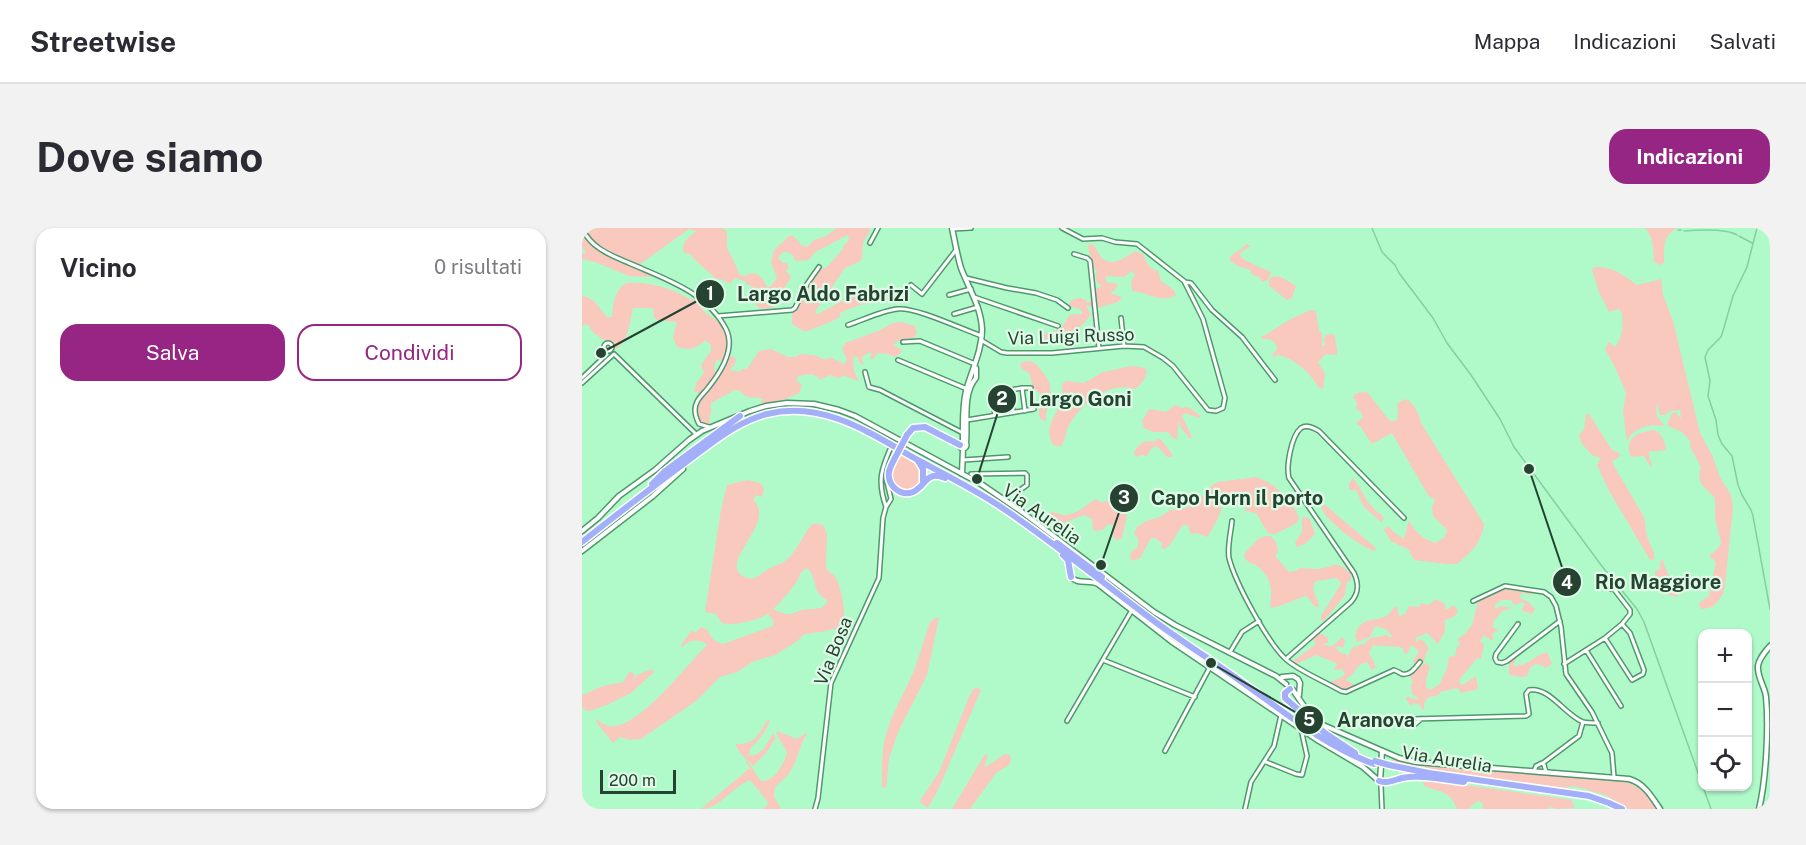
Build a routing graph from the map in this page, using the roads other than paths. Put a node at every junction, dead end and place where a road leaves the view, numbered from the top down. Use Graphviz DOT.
graph roads {
  1 [pos="582,228"];
  2 [pos="878,228"];
  3 [pos="952,228"];
  4 [pos="971,228"];
  5 [pos="1062,228"];
  6 [pos="870,243"];
  7 [pos="956,250"];
  8 [pos="1074,254"];
  9 [pos="819,267"];
  10 [pos="966,279"];
  11 [pos="1185,282"];
  12 [pos="910,285"];
  13 [pos="971,289"];
  14 [pos="949,295"];
  15 [pos="974,297"];
  16 [pos="978,307"];
  17 [pos="1068,308"];
  18 [pos="954,314"];
  19 [pos="718,316"];
  20 [pos="1121,318"];
  21 [pos="848,325"];
  22 [pos="1058,326"];
  23 [pos="981,338"];
  24 [pos="903,342"];
  25 [pos="986,343"];
  26 [pos="1125,346"];
  27 [pos="993,347"];
  28 [pos="987,348"];
  29 [pos="1100,348"];
  30 [pos="606,350"];
  31 [pos="612,352"];
  32 [pos="996,353"];
  33 [pos="898,360"];
  34 [pos="976,365"];
  35 [pos="865,372"];
  36 [pos="973,377"];
  37 [pos="582,378"];
  38 [pos="1275,380"];
  39 [pos="582,383"];
  40 [pos="1022,388"];
  41 [pos="1030,388"];
  42 [pos="967,389"];
  43 [pos="992,398"];
  44 [pos="1034,409"];
  45 [pos="1025,411"];
  46 [pos="1013,412"];
  47 [pos="995,415"];
  48 [pos="740,416"];
  49 [pos="967,420"];
  50 [pos="711,427"];
  51 [pos="963,433"];
  52 [pos="696,434"];
  53 [pos="892,445"];
  54 [pos="963,445"];
  55 [pos="699,453"];
  56 [pos="1008,457"];
  57 [pos="916,458"];
  58 [pos="963,460"];
  59 [pos="683,469"];
  60 [pos="962,474"];
  61 [pos="971,474"];
  62 [pos="889,475"];
  63 [pos="942,476"];
  64 [pos="922,483"];
  65 [pos="652,484"];
  66 [pos="1016,493"];
  67 [pos="886,507"];
  68 [pos="1404,518"];
  69 [pos="1232,521"];
  70 [pos="1023,523"];
  71 [pos="582,531"];
  72 [pos="582,537"];
  73 [pos="1048,541"];
  74 [pos="582,542"];
  75 [pos="582,551"];
  76 [pos="1071,577"];
  77 [pos="1099,579"];
  78 [pos="1611,589"];
  79 [pos="1473,601"];
  80 [pos="1132,610"];
  81 [pos="1259,621"];
  82 [pos="1560,621"];
  83 [pos="1518,624"];
  84 [pos="1622,624"];
  85 [pos="1605,638"];
  86 [pos="1770,646"];
  87 [pos="1586,651"];
  88 [pos="1230,652"];
  89 [pos="1286,659"];
  90 [pos="1103,660"];
  91 [pos="1419,662"];
  92 [pos="1564,664"];
  93 [pos="1210,667"];
  94 [pos="1276,676"];
  95 [pos="1289,678"];
  96 [pos="1299,687"];
  97 [pos="1290,688"];
  98 [pos="1195,697"];
  99 [pos="1302,704"];
  100 [pos="1621,706"];
  101 [pos="1281,715"];
  102 [pos="1421,719"];
  103 [pos="1067,721"];
  104 [pos="1583,722"];
  105 [pos="1598,723"];
  106 [pos="1301,729"];
  107 [pos="1165,751"];
  108 [pos="1383,751"];
  109 [pos="1354,753"];
  110 [pos="1266,762"];
  111 [pos="1375,762"];
  112 [pos="1543,763"];
  113 [pos="1388,766"];
  114 [pos="1534,771"];
  115 [pos="1546,772"];
  116 [pos="1614,777"];
  117 [pos="1467,782"];
  118 [pos="1380,784"];
  119 [pos="815,809"];
  120 [pos="1245,809"];
  121 [pos="1382,809"];
  122 [pos="1613,809"];
  123 [pos="1622,809"];
  124 [pos="1660,809"];
  125 [pos="1759,809"];
  1 -- 19 [label="street"];
  2 -- 6 [label="street"];
  3 -- 4 [label="street"];
  3 -- 7 [label="street"];
  5 -- 11 [label="street, Via Luigi Russo"];
  7 -- 10 [label="street"];
  7 -- 12 [label="street"];
  8 -- 29 [label="street"];
  9 -- 19 [label="street"];
  10 -- 13 [label="street"];
  10 -- 17 [label="street"];
  11 -- 26 [label="street, Via Luigi Russo"];
  11 -- 38 [label="street"];
  13 -- 14 [label="street"];
  13 -- 15 [label="street"];
  15 -- 16 [label="street"];
  15 -- 22 [label="street"];
  16 -- 18 [label="street"];
  16 -- 23 [label="street"];
  19 -- 50 [label="street"];
  20 -- 26 [label="street"];
  21 -- 23 [label="street, Via Luigi Russo"];
  23 -- 25 [label="street, Via Luigi Russo"];
  23 -- 34 [label="street"];
  24 -- 34 [label="street"];
  25 -- 27 [label="street, Via Luigi Russo"];
  25 -- 28 [label="street"];
  26 -- 29 [label="street, Via Luigi Russo"];
  27 -- 29 [label="street, Via Luigi Russo"];
  27 -- 32 [label="street"];
  30 -- 31 [label="street"];
  30 -- 31 [label="street"];
  30 -- 37 [label="street"];
  31 -- 39 [label="street"];
  31 -- 52 [label="street"];
  33 -- 42 [label="street"];
  34 -- 36 [label="street"];
  35 -- 51 [label="street"];
  36 -- 42 [label="street"];
  36 -- 49 [label="street"];
  40 -- 41 [label="street"];
  40 -- 45 [label="street"];
  40 -- 46 [label="street"];
  42 -- 51 [label="street"];
  43 -- 47 [label="street"];
  44 -- 45 [label="street"];
  45 -- 46 [label="street"];
  46 -- 47 [label="street"];
  47 -- 49 [label="street"];
  48 -- 50 [label="street"];
  48 -- 60 [label="street"];
  48 -- 65 [label="highway"];
  49 -- 54 [label="street"];
  50 -- 52 [label="street"];
  51 -- 54 [label="street"];
  52 -- 71 [label="street"];
  53 -- 55 [label="highway, Via Aurelia"];
  53 -- 57 [label="highway, Via Aurelia"];
  53 -- 67 [label="street, Via Bosa"];
  54 -- 58 [label="street"];
  54 -- 62 [label="highway, bridge"];
  55 -- 59 [label="highway"];
  55 -- 74 [label="highway, Via Aurelia"];
  56 -- 58 [label="street"];
  57 -- 63 [label="highway"];
  57 -- 64 [label="highway"];
  57 -- 70 [label="highway, Via Aurelia"];
  58 -- 60 [label="street"];
  59 -- 75 [label="street"];
  60 -- 88 [label="street"];
  61 -- 66 [label="street"];
  62 -- 64 [label="highway"];
  62 -- 67 [label="street, Via Bosa"];
  63 -- 64 [label="highway"];
  63 -- 70 [label="highway"];
  65 -- 72 [label="highway, Via Aurelia"];
  65 -- 109 [label="highway, Via Aurelia"];
  67 -- 119 [label="street, Via Bosa"];
  68 -- 89 [label="street"];
  69 -- 81 [label="street"];
  70 -- 73 [label="highway, Via Aurelia"];
  73 -- 76 [label="highway"];
  73 -- 77 [label="highway, Via Aurelia"];
  76 -- 77 [label="highway"];
  76 -- 80 [label="street"];
  77 -- 111 [label="highway, Via Aurelia"];
  78 -- 84 [label="street"];
  79 -- 82 [label="street"];
  80 -- 90 [label="street"];
  80 -- 93 [label="street"];
  81 -- 88 [label="street"];
  81 -- 89 [label="street"];
  82 -- 83 [label="street"];
  82 -- 92 [label="street"];
  84 -- 85 [label="street"];
  84 -- 85 [label="street"];
  85 -- 87 [label="street"];
  86 -- 125 [label="street"];
  87 -- 92 [label="street"];
  87 -- 100 [label="street"];
  88 -- 94 [label="street"];
  89 -- 91 [label="street"];
  90 -- 98 [label="street"];
  90 -- 103 [label="street"];
  92 -- 105 [label="street"];
  93 -- 98 [label="street"];
  93 -- 101 [label="street"];
  94 -- 95 [label="street"];
  94 -- 97 [label="street"];
  95 -- 96 [label="street"];
  95 -- 97 [label="street"];
  96 -- 97 [label="street"];
  96 -- 99 [label="street"];
  97 -- 99 [label="street"];
  97 -- 109 [label="highway"];
  98 -- 107 [label="street"];
  99 -- 108 [label="street"];
  101 -- 106 [label="street"];
  101 -- 110 [label="street"];
  102 -- 104 [label="street"];
  104 -- 105 [label="street"];
  104 -- 112 [label="street"];
  105 -- 116 [label="street"];
  106 -- 110 [label="street"];
  106 -- 118 [label="street"];
  108 -- 114 [label="street"];
  108 -- 118 [label="street"];
  109 -- 111 [label="highway, Via Aurelia"];
  110 -- 120 [label="street"];
  111 -- 113 [label="highway, Via Aurelia, bridge"];
  112 -- 114 [label="street"];
  112 -- 115 [label="street"];
  113 -- 117 [label="highway, Via Aurelia"];
  113 -- 123 [label="highway, Via Aurelia"];
  114 -- 115 [label="street"];
  115 -- 116 [label="street"];
  116 -- 124 [label="street"];
  117 -- 118 [label="highway"];
  117 -- 122 [label="highway, Via Aurelia"];
  118 -- 121 [label="street"];
}
